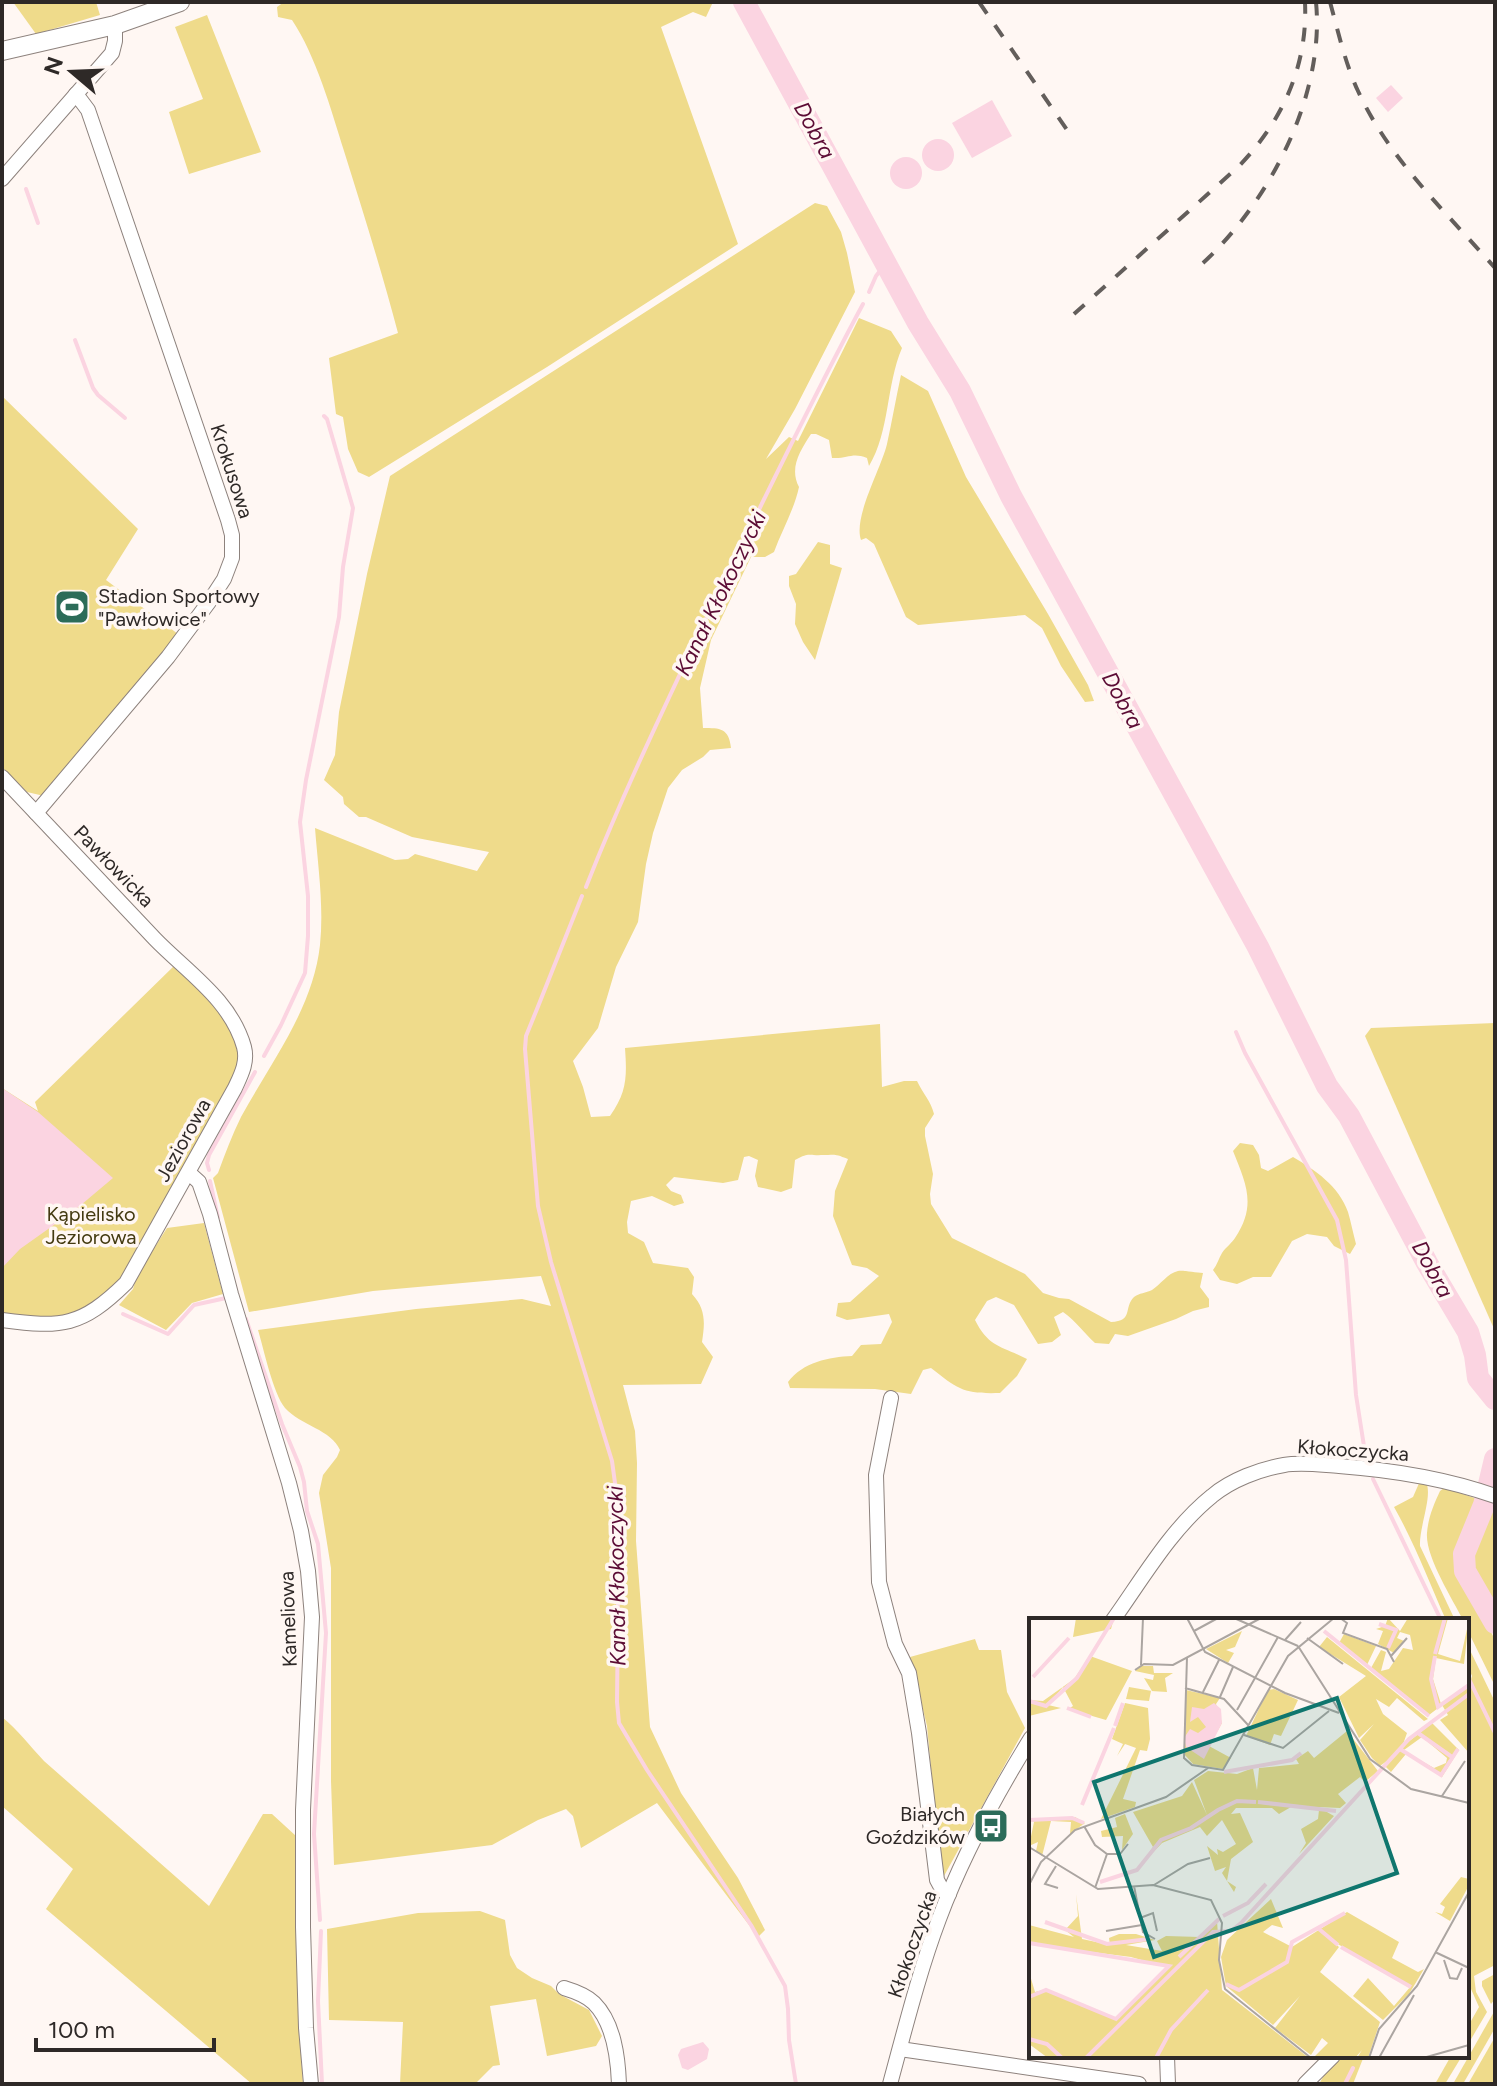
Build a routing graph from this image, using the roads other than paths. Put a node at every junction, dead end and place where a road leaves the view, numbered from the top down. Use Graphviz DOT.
graph roads {
  1 [pos="180,2"];
  2 [pos="115,25"];
  3 [pos="2,51"];
  4 [pos="76,94"];
  5 [pos="2,179"];
  6 [pos="2,777"];
  7 [pos="36,813"];
  8 [pos="200,981"];
  9 [pos="189,1173"];
  10 [pos="2,1320"];
  11 [pos="891,1398"];
  12 [pos="1495,1496"];
  13 [pos="1114,1618"];
  14 [pos="1029,1741"];
  15 [pos="949,1894"];
  16 [pos="564,1988"];
  17 [pos="900,2049"];
  18 [pos="1167,2058"];
  19 [pos="1331,2058"];
  20 [pos="311,2084"];
  21 [pos="619,2084"];
  22 [pos="890,2084"];
  23 [pos="1139,2084"];
  24 [pos="1168,2084"];
  25 [pos="1305,2084"];
  1 -- 2 [label="street"];
  2 -- 3 [label="street"];
  2 -- 4 [label="street"];
  4 -- 5 [label="street"];
  4 -- 7 [label="street, Krokusowa"];
  6 -- 7 [label="street, Pawłowicka"];
  7 -- 8 [label="street, Pawłowicka"];
  8 -- 9 [label="street, Jeziorowa"];
  9 -- 10 [label="street, Jeziorowa"];
  9 -- 20 [label="street, Kameliowa"];
  11 -- 15 [label="street"];
  12 -- 13 [label="street, Kłokoczycka"];
  14 -- 15 [label="street, Kłokoczycka"];
  15 -- 17 [label="street, Kłokoczycka"];
  16 -- 21 [label="street"];
  17 -- 22 [label="street, Kłokoczycka"];
  17 -- 23 [label="street"];
  18 -- 24 [label="street"];
  19 -- 25 [label="street"];
}
